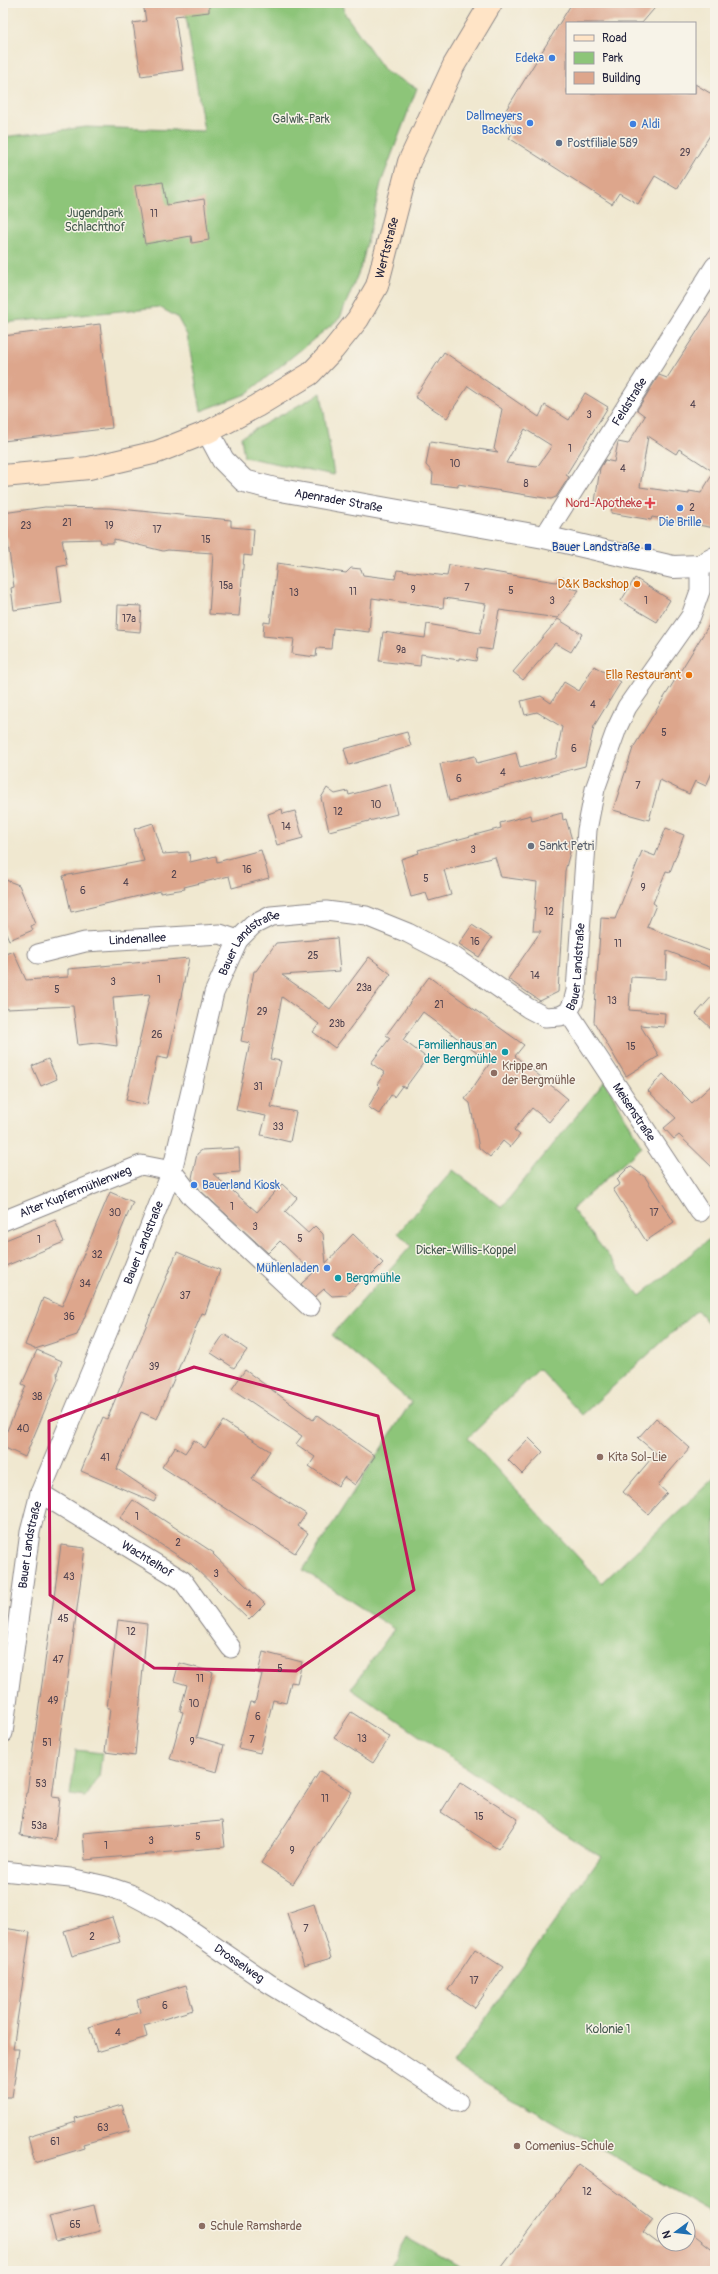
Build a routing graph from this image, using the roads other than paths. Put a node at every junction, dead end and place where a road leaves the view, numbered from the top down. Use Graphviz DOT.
graph roads {
  1 [pos="483,6"];
  2 [pos="715,266"];
  3 [pos="208,432"];
  4 [pos="3,476"];
  5 [pos="544,537"];
  6 [pos="707,562"];
  7 [pos="238,940"];
  8 [pos="38,954"];
  9 [pos="568,1012"];
  10 [pos="172,1170"];
  11 [pos="700,1212"];
  12 [pos="3,1221"];
  13 [pos="310,1307"];
  14 [pos="40,1493"];
  15 [pos="231,1648"];
  16 [pos="3,1733"];
  17 [pos="3,1871"];
  18 [pos="458,2102"];
  1 -- 3 [label="main road, Werftstraße"];
  2 -- 5 [label="street, Feldstraße"];
  3 -- 4 [label="main road"];
  3 -- 5 [label="street, Apenrader Straße"];
  5 -- 6 [label="street, Apenrader Straße"];
  6 -- 9 [label="street, Bauer Landstraße"];
  7 -- 8 [label="street, Lindenallee"];
  7 -- 9 [label="street, Bauer Landstraße"];
  7 -- 10 [label="street, Bauer Landstraße"];
  9 -- 11 [label="street, Meisenstraße"];
  10 -- 12 [label="street, Alter Kupfermühlenweg"];
  10 -- 13 [label="street"];
  10 -- 14 [label="street, Bauer Landstraße"];
  14 -- 15 [label="street, Wachtelhof"];
  14 -- 16 [label="street, Bauer Landstraße"];
  17 -- 18 [label="street, Drosselweg"];
}
